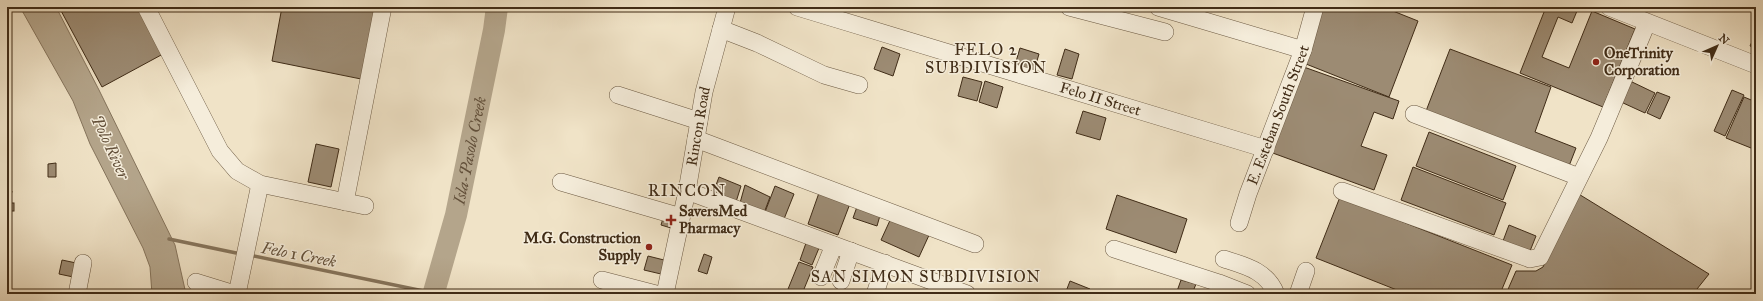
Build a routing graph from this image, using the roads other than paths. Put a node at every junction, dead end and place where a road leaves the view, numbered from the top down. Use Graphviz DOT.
graph roads {
  1 [pos="146,7"];
  2 [pos="383,7"];
  3 [pos="727,7"];
  4 [pos="797,7"];
  5 [pos="1069,7"];
  6 [pos="1158,7"];
  7 [pos="1315,7"];
  8 [pos="1609,7"];
  9 [pos="1647,23"];
  10 [pos="721,29"];
  11 [pos="1165,32"];
  12 [pos="1303,50"];
  13 [pos="1756,66"];
  14 [pos="859,85"];
  15 [pos="618,95"];
  16 [pos="1414,114"];
  17 [pos="699,121"];
  18 [pos="696,138"];
  19 [pos="1266,149"];
  20 [pos="1579,177"];
  21 [pos="561,182"];
  22 [pos="260,184"];
  23 [pos="687,191"];
  24 [pos="1342,191"];
  25 [pos="346,202"];
  26 [pos="365,206"];
  27 [pos="681,218"];
  28 [pos="1239,223"];
  29 [pos="975,244"];
  30 [pos="834,245"];
  31 [pos="1114,249"];
  32 [pos="851,251"];
  33 [pos="1224,259"];
  34 [pos="83,263"];
  35 [pos="885,263"];
  36 [pos="1306,271"];
  37 [pos="821,277"];
  38 [pos="602,280"];
  39 [pos="841,281"];
  40 [pos="196,282"];
  41 [pos="77,294"];
  42 [pos="236,294"];
  43 [pos="656,294"];
  44 [pos="664,294"];
  45 [pos="875,294"];
  46 [pos="967,294"];
  47 [pos="1247,294"];
  48 [pos="1276,294"];
  49 [pos="1298,294"];
  1 -- 22 [label="street"];
  2 -- 25 [label="street"];
  3 -- 10 [label="street, Rincon Road"];
  4 -- 19 [label="street, Felo II Street"];
  5 -- 11 [label="street"];
  6 -- 12 [label="street"];
  7 -- 12 [label="street, E. Esteban South Street"];
  8 -- 9 [label="street"];
  9 -- 13 [label="street"];
  9 -- 20 [label="street"];
  10 -- 14 [label="street"];
  10 -- 17 [label="street, Rincon Road"];
  12 -- 19 [label="street, E. Esteban South Street"];
  15 -- 17 [label="street"];
  16 -- 20 [label="street"];
  17 -- 18 [label="street, Rincon Road"];
  18 -- 23 [label="street, Rincon Road"];
  18 -- 29 [label="street"];
  19 -- 28 [label="street, E. Esteban South Street"];
  20 -- 24 [label="street"];
  21 -- 27 [label="street"];
  22 -- 25 [label="street"];
  22 -- 42 [label="street"];
  23 -- 27 [label="street, Rincon Road"];
  23 -- 30 [label="street"];
  25 -- 26 [label="street"];
  27 -- 44 [label="street, Rincon Road"];
  30 -- 32 [label="street"];
  30 -- 37 [label="street"];
  31 -- 47 [label="street"];
  32 -- 35 [label="street"];
  32 -- 39 [label="street"];
  33 -- 48 [label="street"];
  34 -- 41 [label="street"];
  35 -- 45 [label="street"];
  35 -- 46 [label="street"];
  36 -- 49 [label="street"];
  38 -- 43 [label="street"];
  40 -- 42 [label="street"];
}
